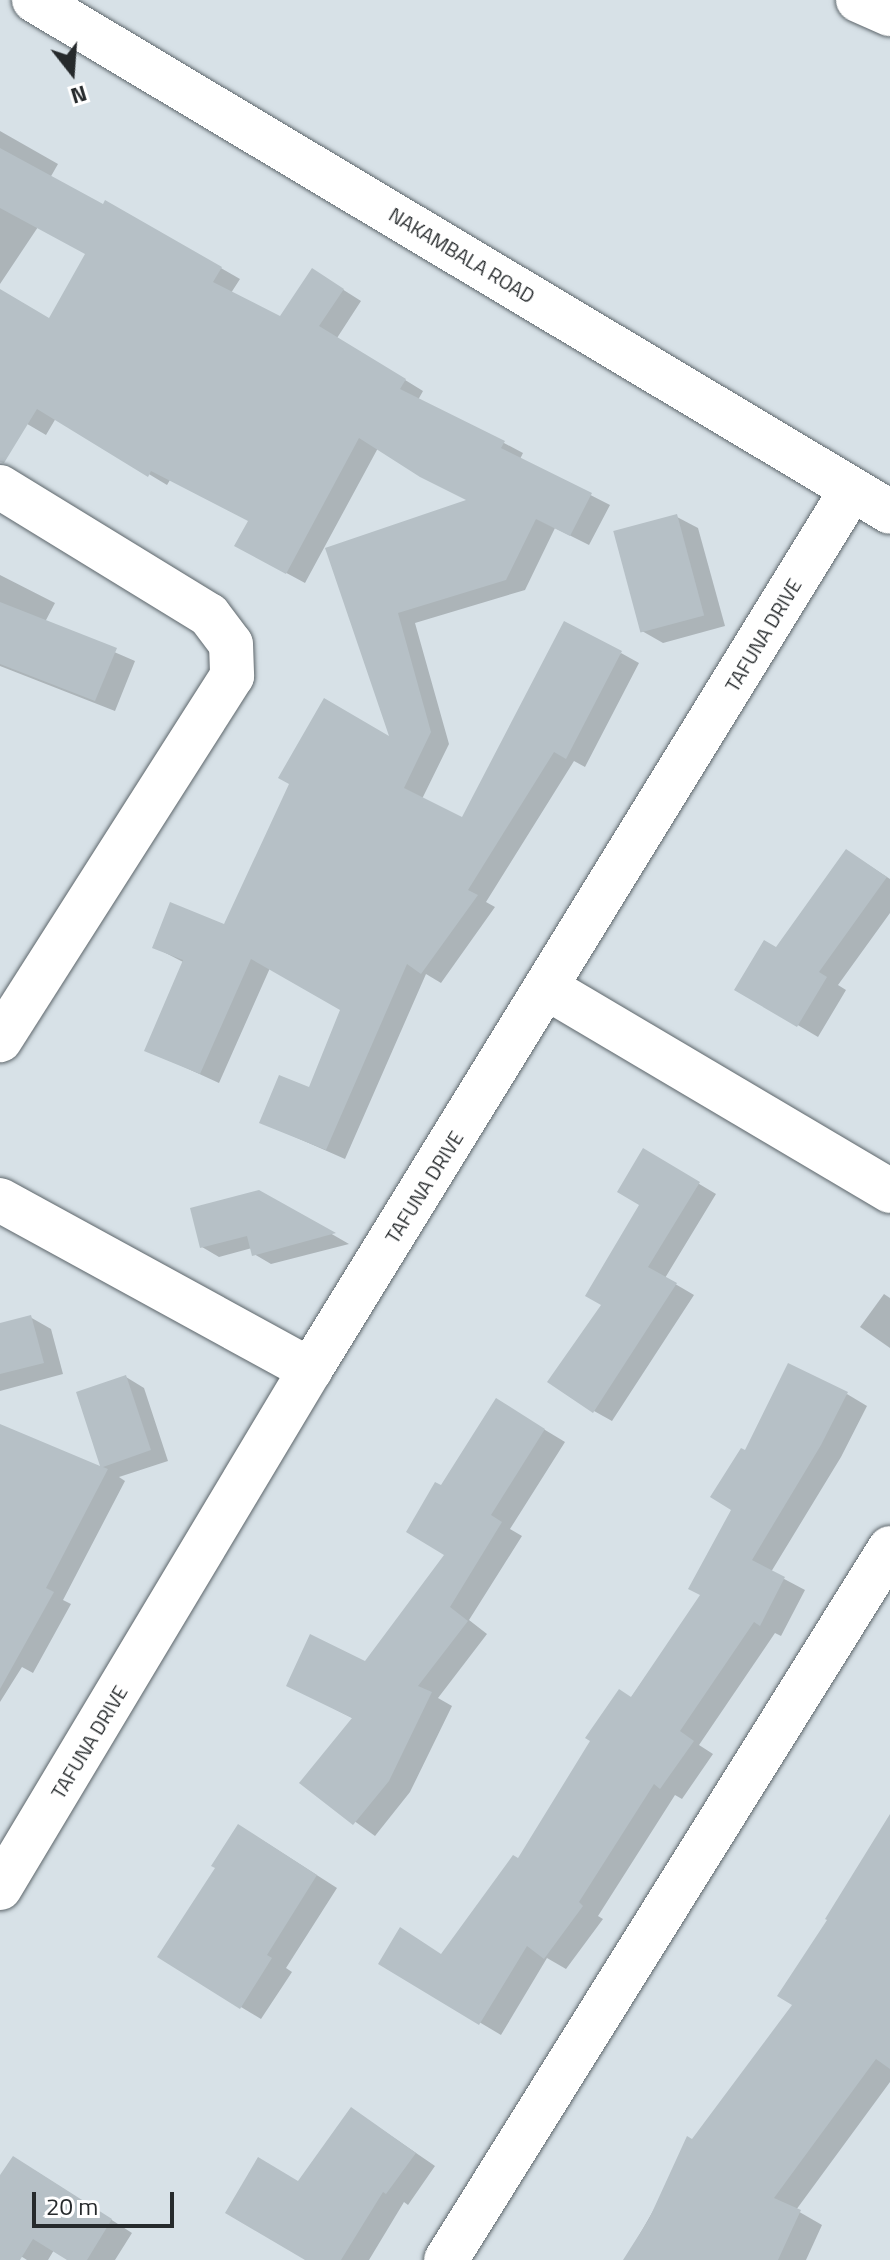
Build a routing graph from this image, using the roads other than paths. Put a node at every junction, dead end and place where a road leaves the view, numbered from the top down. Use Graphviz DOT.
graph roads {
  1 [pos="34,0"];
  2 [pos="858,0"];
  3 [pos="890,14"];
  4 [pos="0,487"];
  5 [pos="852,489"];
  6 [pos="890,512"];
  7 [pos="547,988"];
  8 [pos="0,1040"];
  9 [pos="890,1191"];
  10 [pos="0,1200"];
  11 [pos="310,1370"];
  12 [pos="890,1548"];
  13 [pos="0,1888"];
  14 [pos="446,2260"];
  1 -- 5 [label="main road, NAKAMBALA ROAD"];
  2 -- 3 [label="main road"];
  4 -- 8 [label="main road"];
  5 -- 6 [label="main road, NAKAMBALA ROAD"];
  5 -- 7 [label="main road, TAFUNA DRIVE"];
  7 -- 9 [label="main road"];
  7 -- 11 [label="main road, TAFUNA DRIVE"];
  10 -- 11 [label="main road"];
  11 -- 13 [label="main road, TAFUNA DRIVE"];
  12 -- 14 [label="main road"];
}
